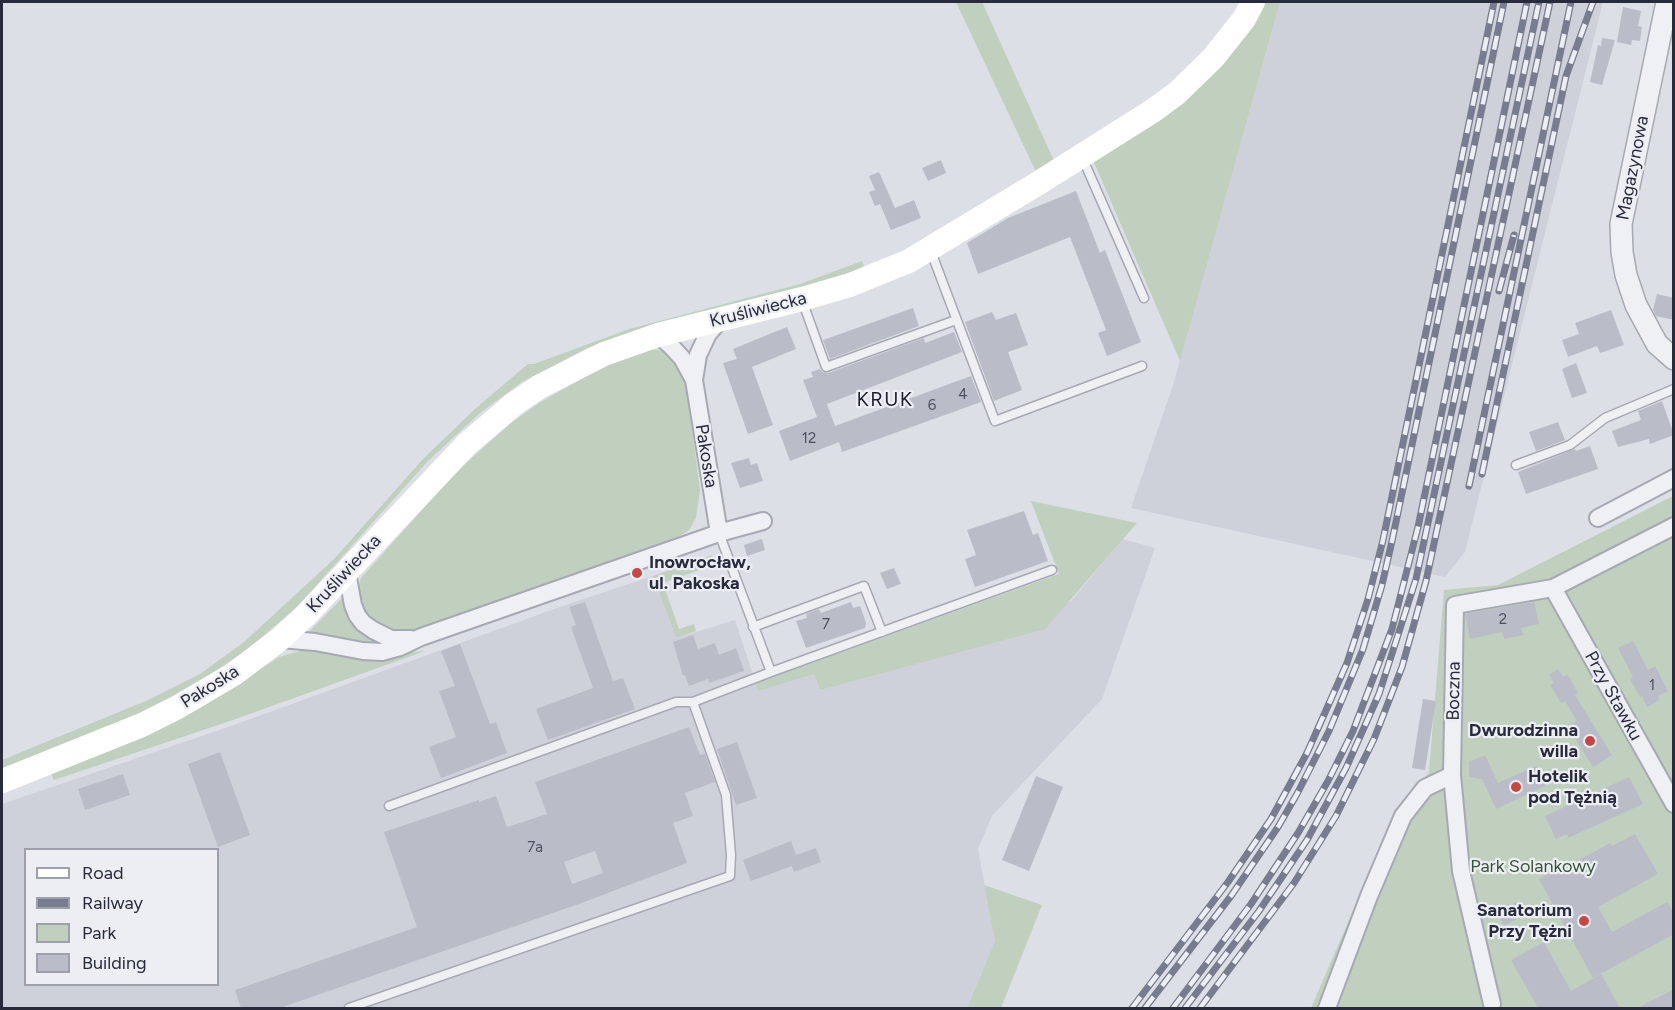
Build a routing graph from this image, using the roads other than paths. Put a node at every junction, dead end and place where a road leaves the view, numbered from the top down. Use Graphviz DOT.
graph roads {
  1 [pos="1253,2"];
  2 [pos="1667,2"];
  3 [pos="1082,157"];
  4 [pos="930,249"];
  5 [pos="1144,298"];
  6 [pos="802,299"];
  7 [pos="721,319"];
  8 [pos="956,320"];
  9 [pos="658,335"];
  10 [pos="1674,359"];
  11 [pos="1142,366"];
  12 [pos="694,380"];
  13 [pos="1674,388"];
  14 [pos="1516,465"];
  15 [pos="1674,478"];
  16 [pos="1598,518"];
  17 [pos="763,521"];
  18 [pos="1674,526"];
  19 [pos="719,533"];
  20 [pos="1052,570"];
  21 [pos="347,572"];
  22 [pos="1553,588"];
  23 [pos="753,627"];
  24 [pos="882,632"];
  25 [pos="420,637"];
  26 [pos="280,639"];
  27 [pos="771,672"];
  28 [pos="693,702"];
  29 [pos="1452,775"];
  30 [pos="2,781"];
  31 [pos="1674,804"];
  32 [pos="389,806"];
  33 [pos="1492,1006"];
  34 [pos="349,1008"];
  35 [pos="1327,1008"];
  1 -- 3 [label="main road, Kruśliwiecka"];
  2 -- 10 [label="street, Magazynowa"];
  3 -- 4 [label="main road, Kruśliwiecka"];
  3 -- 5 [label="lane"];
  4 -- 6 [label="main road, Kruśliwiecka"];
  4 -- 8 [label="lane"];
  6 -- 7 [label="main road, Kruśliwiecka"];
  6 -- 8 [label="lane"];
  7 -- 9 [label="main road, Kruśliwiecka"];
  7 -- 12 [label="street, Pakoska"];
  8 -- 11 [label="lane"];
  9 -- 12 [label="street, Pakoska"];
  9 -- 21 [label="main road, Kruśliwiecka"];
  12 -- 19 [label="street, Pakoska"];
  13 -- 14 [label="lane"];
  15 -- 16 [label="street"];
  17 -- 19 [label="street"];
  18 -- 22 [label="street, Boczna"];
  19 -- 23 [label="lane"];
  19 -- 25 [label="street"];
  20 -- 24 [label="lane"];
  21 -- 25 [label="street"];
  21 -- 26 [label="main road, Kruśliwiecka"];
  22 -- 29 [label="street, Boczna"];
  22 -- 31 [label="street, Przy Stawku"];
  23 -- 24 [label="lane"];
  23 -- 27 [label="lane"];
  24 -- 27 [label="lane"];
  25 -- 26 [label="street"];
  26 -- 30 [label="main road, Pakoska"];
  27 -- 28 [label="lane"];
  28 -- 32 [label="lane"];
  28 -- 34 [label="lane"];
  29 -- 33 [label="street, Boczna"];
  29 -- 35 [label="street"];
}
